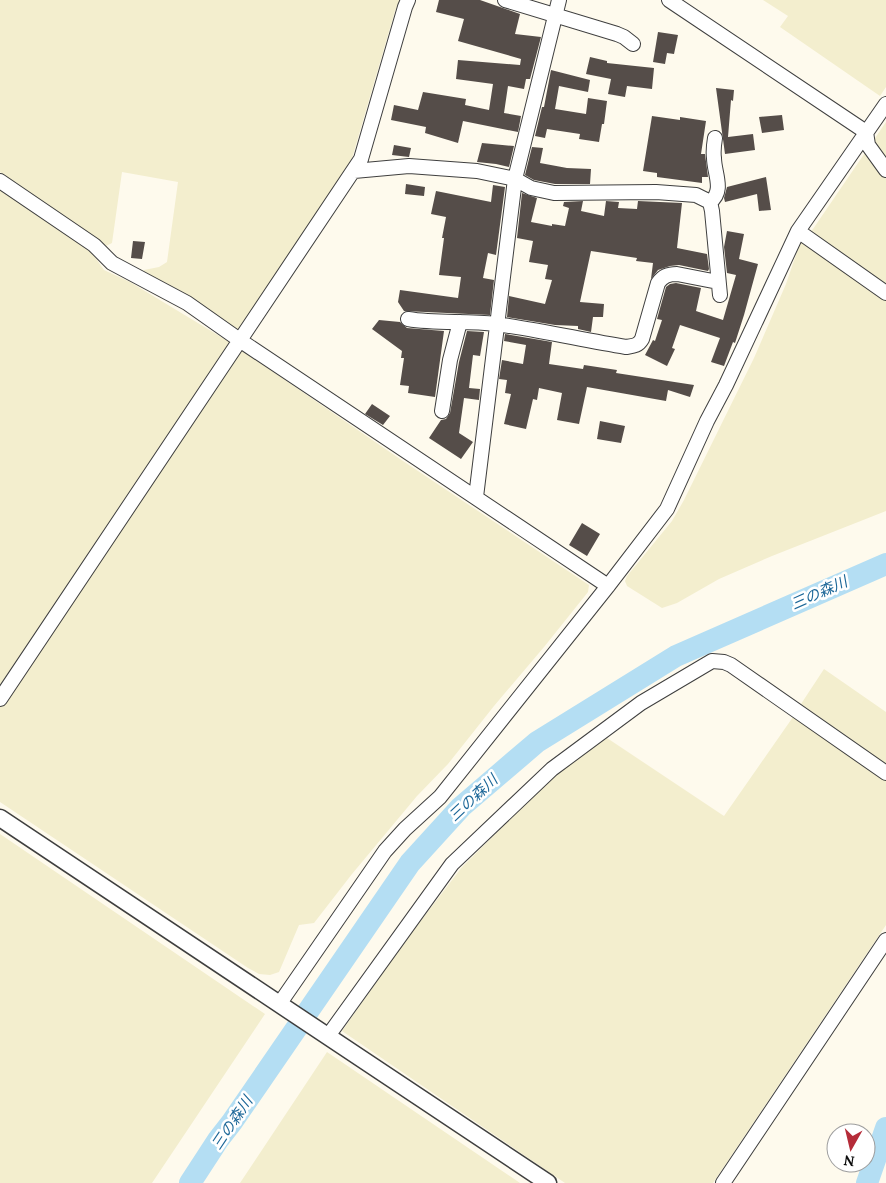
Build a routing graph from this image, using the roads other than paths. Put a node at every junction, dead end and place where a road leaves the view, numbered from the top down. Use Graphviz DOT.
graph roads {
  1 [pos="408,0"];
  2 [pos="505,0"];
  3 [pos="559,0"];
  4 [pos="669,0"];
  5 [pos="554,16"];
  6 [pos="633,44"];
  7 [pos="886,104"];
  8 [pos="866,132"];
  9 [pos="714,138"];
  10 [pos="886,170"];
  11 [pos="354,171"];
  12 [pos="515,179"];
  13 [pos="0,181"];
  14 [pos="710,202"];
  15 [pos="798,231"];
  16 [pos="886,293"];
  17 [pos="408,319"];
  18 [pos="460,322"];
  19 [pos="497,324"];
  20 [pos="241,341"];
  21 [pos="442,411"];
  22 [pos="476,497"];
  23 [pos="608,586"];
  24 [pos="0,699"];
  25 [pos="886,772"];
  26 [pos="0,818"];
  27 [pos="886,940"];
  28 [pos="284,1006"];
  29 [pos="324,1034"];
  30 [pos="548,1183"];
  31 [pos="724,1183"];
  1 -- 11 [label="street"];
  2 -- 5 [label="street"];
  3 -- 5 [label="street"];
  4 -- 8 [label="street"];
  5 -- 6 [label="street"];
  5 -- 12 [label="street"];
  7 -- 8 [label="street"];
  8 -- 10 [label="street"];
  8 -- 15 [label="street"];
  9 -- 14 [label="street"];
  11 -- 12 [label="street"];
  11 -- 20 [label="street"];
  12 -- 14 [label="street"];
  12 -- 19 [label="street"];
  13 -- 20 [label="street"];
  14 -- 19 [label="street"];
  15 -- 16 [label="street"];
  15 -- 23 [label="street"];
  17 -- 18 [label="street"];
  18 -- 19 [label="street"];
  18 -- 21 [label="street"];
  19 -- 22 [label="street"];
  20 -- 22 [label="street"];
  20 -- 24 [label="street"];
  22 -- 23 [label="street"];
  23 -- 28 [label="street"];
  25 -- 29 [label="street"];
  26 -- 28 [label="street"];
  27 -- 31 [label="street"];
  28 -- 29 [label="street"];
  29 -- 30 [label="street"];
}
